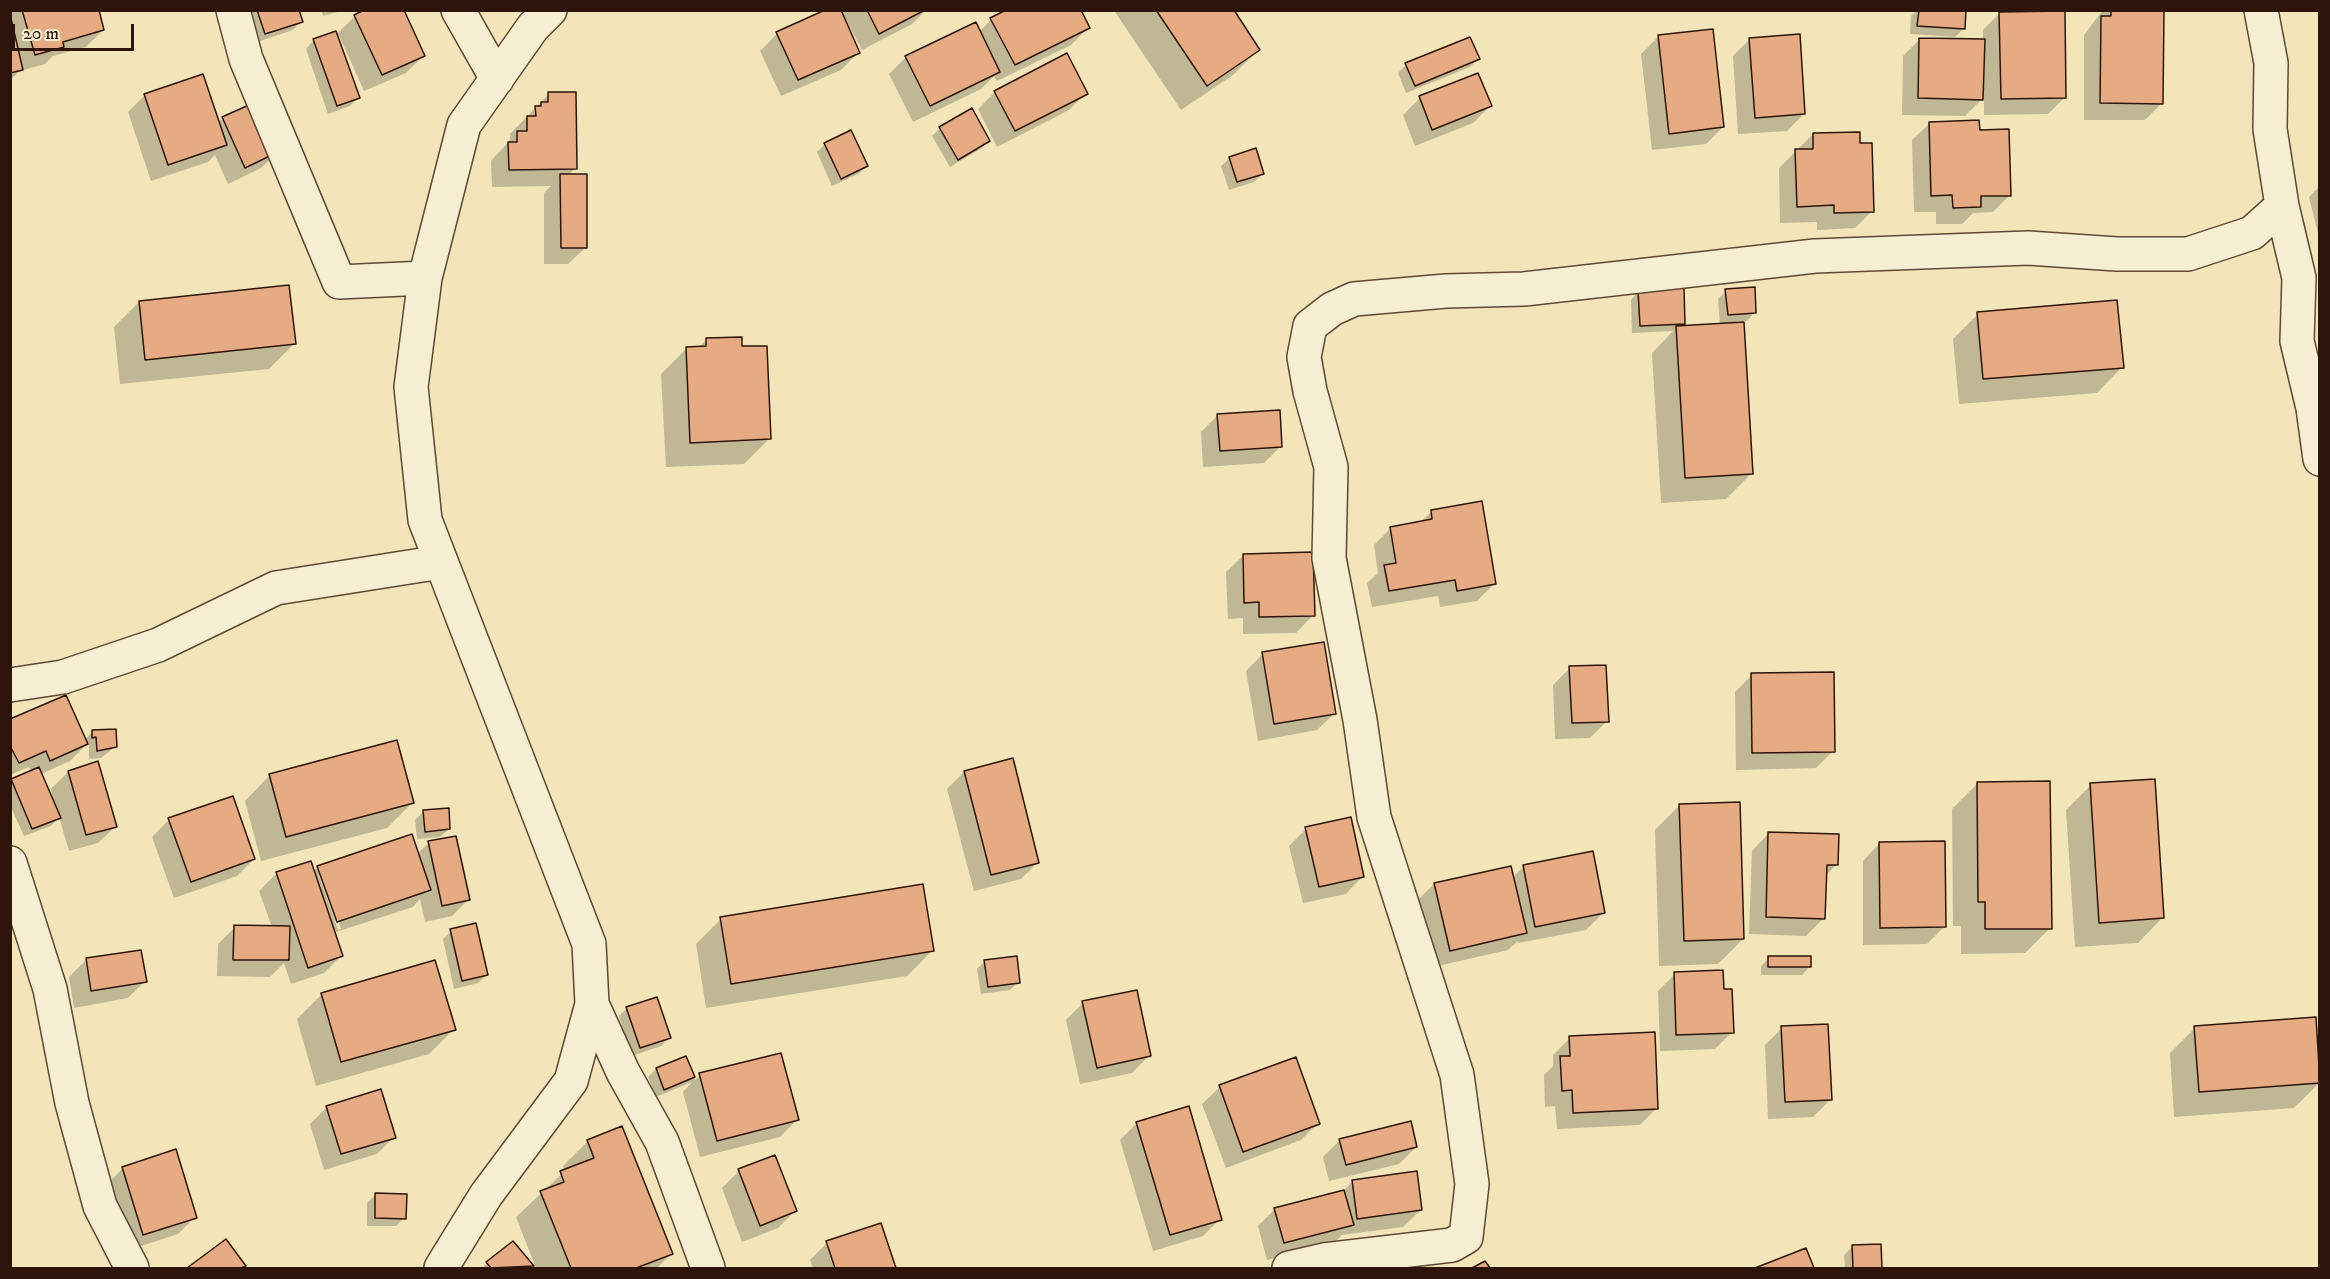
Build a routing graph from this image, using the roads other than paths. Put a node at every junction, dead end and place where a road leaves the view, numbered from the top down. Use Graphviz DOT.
graph roads {
  1 [pos="233,10"];
  2 [pos="458,10"];
  3 [pos="550,10"];
  4 [pos="2261,10"];
  5 [pos="497,79"];
  6 [pos="2282,206"];
  7 [pos="425,278"];
  8 [pos="2308,335"];
  9 [pos="2319,459"];
  10 [pos="441,562"];
  11 [pos="10,685"];
  12 [pos="10,863"];
  13 [pos="592,1004"];
  14 [pos="132,1269"];
  15 [pos="441,1269"];
  16 [pos="708,1269"];
  17 [pos="1289,1269"];
  1 -- 7 [label="street"];
  2 -- 5 [label="street"];
  3 -- 5 [label="street"];
  4 -- 6 [label="street"];
  5 -- 7 [label="street"];
  6 -- 8 [label="street"];
  6 -- 17 [label="street"];
  7 -- 10 [label="street"];
  8 -- 9 [label="street"];
  10 -- 11 [label="street"];
  10 -- 13 [label="street"];
  12 -- 14 [label="street"];
  13 -- 15 [label="street"];
  13 -- 16 [label="street"];
}
